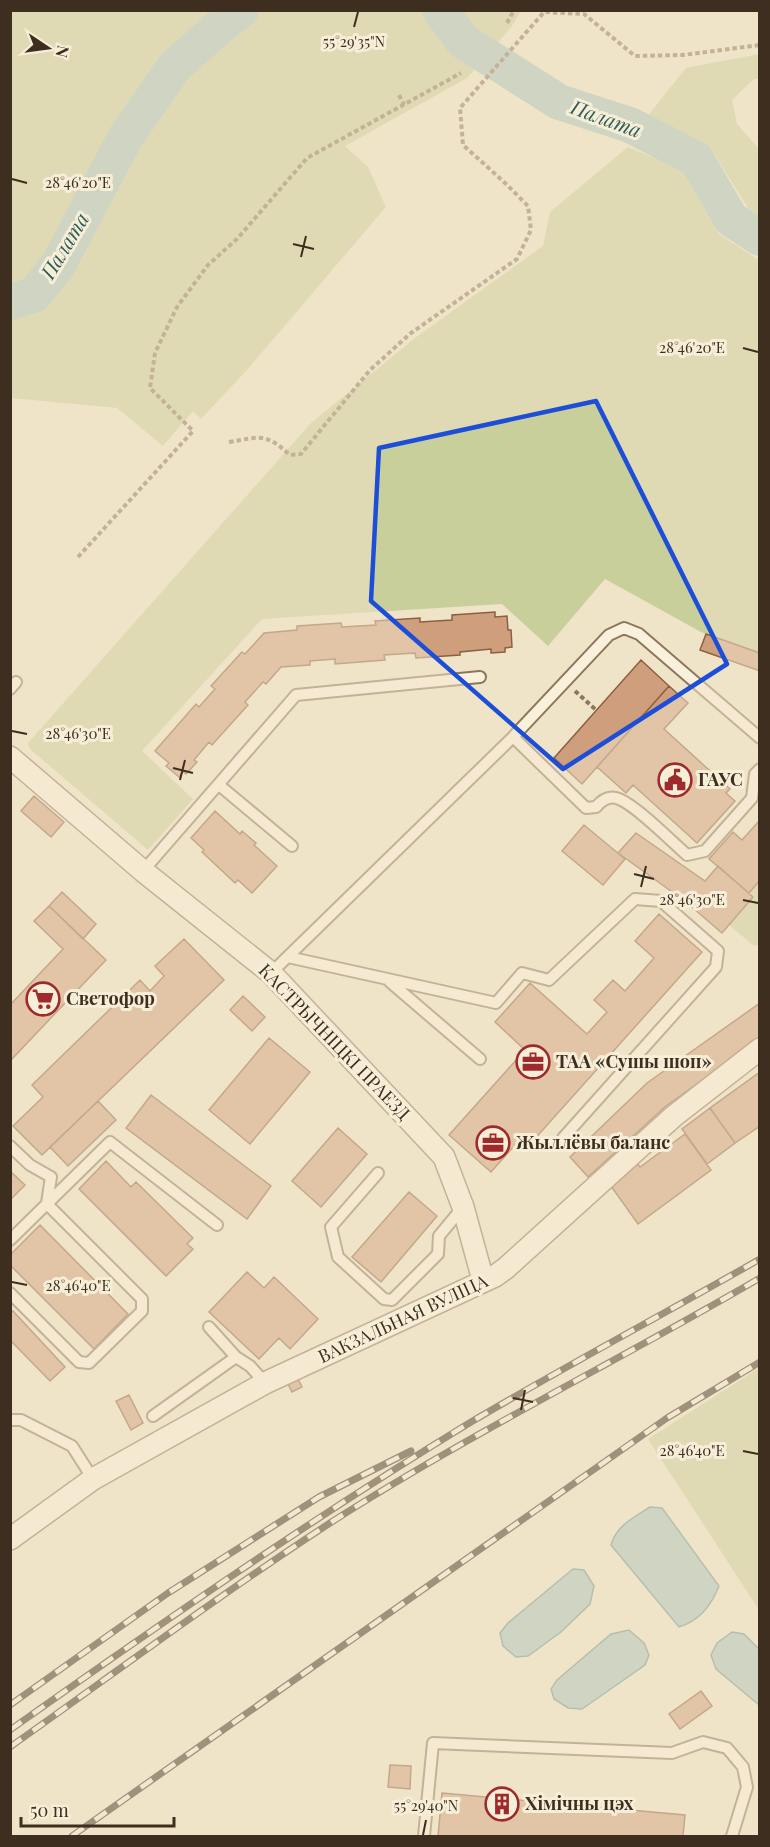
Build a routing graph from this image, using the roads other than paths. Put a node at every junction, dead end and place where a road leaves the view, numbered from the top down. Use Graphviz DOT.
graph roads {
  1 [pos="480,677"];
  2 [pos="513,737"];
  3 [pos="759,738"];
  4 [pos="10,756"];
  5 [pos="759,769"];
  6 [pos="219,784"];
  7 [pos="292,846"];
  8 [pos="143,871"];
  9 [pos="288,957"];
  10 [pos="271,974"];
  11 [pos="387,980"];
  12 [pos="759,1049"];
  13 [pos="480,1059"];
  14 [pos="563,1138"];
  15 [pos="10,1146"];
  16 [pos="378,1173"];
  17 [pos="47,1204"];
  18 [pos="463,1208"];
  19 [pos="217,1224"];
  20 [pos="10,1240"];
  21 [pos="483,1280"];
  22 [pos="10,1293"];
  23 [pos="208,1327"];
  24 [pos="236,1357"];
  25 [pos="265,1383"];
  26 [pos="153,1416"];
  27 [pos="10,1420"];
  28 [pos="93,1479"];
  29 [pos="10,1539"];
  30 [pos="424,1836"];
  31 [pos="732,1836"];
  1 -- 6 [label="lane"];
  2 -- 3 [label="lane"];
  2 -- 5 [label="lane"];
  2 -- 9 [label="lane"];
  4 -- 8 [label="street, КАСТРЫЧНІЦКІ ПРАЕЗД"];
  6 -- 7 [label="lane"];
  6 -- 8 [label="lane"];
  8 -- 10 [label="street, КАСТРЫЧНІЦКІ ПРАЕЗД"];
  9 -- 10 [label="lane"];
  9 -- 11 [label="lane"];
  10 -- 18 [label="street, КАСТРЫЧНІЦКІ ПРАЕЗД"];
  11 -- 13 [label="lane"];
  11 -- 14 [label="lane"];
  12 -- 21 [label="street, ВАКЗАЛЬНАЯ ВУЛІЦА"];
  15 -- 17 [label="lane"];
  16 -- 18 [label="lane"];
  17 -- 19 [label="lane"];
  17 -- 20 [label="lane"];
  17 -- 22 [label="lane"];
  18 -- 21 [label="street, КАСТРЫЧНІЦКІ ПРАЕЗД"];
  21 -- 25 [label="street, ВАКЗАЛЬНАЯ ВУЛІЦА"];
  23 -- 24 [label="lane"];
  24 -- 25 [label="lane"];
  24 -- 26 [label="lane"];
  25 -- 28 [label="street, ВАКЗАЛЬНАЯ ВУЛІЦА"];
  27 -- 28 [label="lane"];
  28 -- 29 [label="street, ВАКЗАЛЬНАЯ ВУЛІЦА"];
  30 -- 31 [label="lane"];
}
